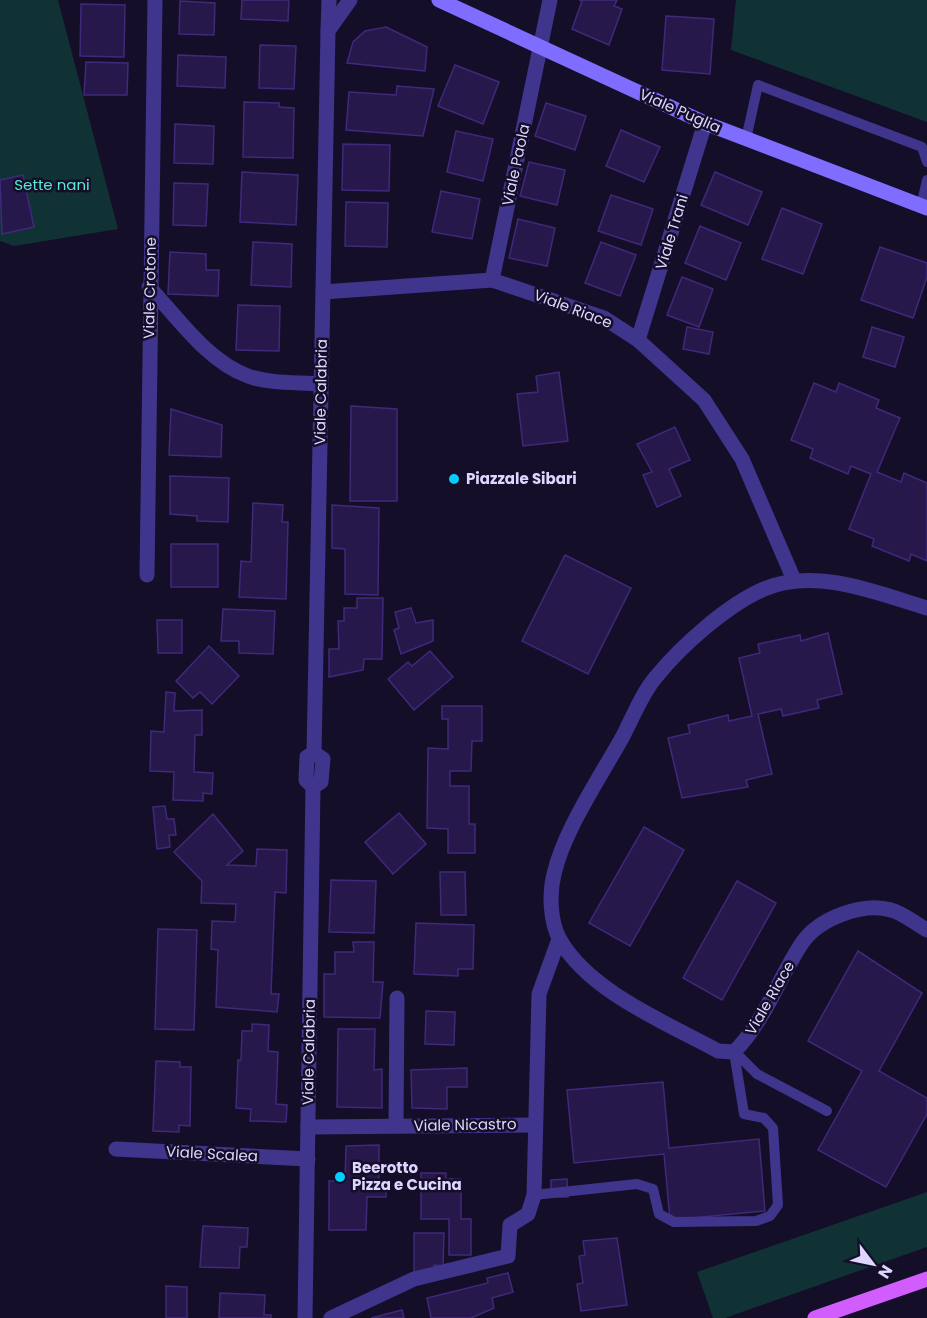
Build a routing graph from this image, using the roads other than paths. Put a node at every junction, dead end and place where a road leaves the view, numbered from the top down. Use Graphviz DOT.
graph roads {
  1 [pos="155,0"];
  2 [pos="329,0"];
  3 [pos="350,0"];
  4 [pos="439,0"];
  5 [pos="550,0"];
  6 [pos="328,32"];
  7 [pos="540,49"];
  8 [pos="705,123"];
  9 [pos="746,139"];
  10 [pos="927,162"];
  11 [pos="927,180"];
  12 [pos="924,207"];
  13 [pos="492,280"];
  14 [pos="149,287"];
  15 [pos="323,292"];
  16 [pos="638,340"];
  17 [pos="321,384"];
  18 [pos="147,575"];
  19 [pos="794,580"];
  20 [pos="927,608"];
  21 [pos="927,930"];
  22 [pos="559,939"];
  23 [pos="397,998"];
  24 [pos="735,1052"];
  25 [pos="827,1111"];
  26 [pos="535,1125"];
  27 [pos="396,1126"];
  28 [pos="308,1127"];
  29 [pos="116,1149"];
  30 [pos="308,1159"];
  31 [pos="534,1196"];
  32 [pos="927,1279"];
  33 [pos="305,1318"];
  34 [pos="331,1318"];
  35 [pos="815,1318"];
  1 -- 14 [label="street, Viale Crotone"];
  2 -- 6 [label="street, Viale Calabria"];
  3 -- 6 [label="street"];
  4 -- 7 [label="main road, Viale Puglia"];
  5 -- 7 [label="street, Viale Paola"];
  6 -- 15 [label="street, Viale Calabria"];
  7 -- 8 [label="main road, Viale Puglia"];
  7 -- 13 [label="street, Viale Paola"];
  8 -- 9 [label="main road, Viale Puglia"];
  8 -- 16 [label="street, Viale Trani"];
  9 -- 10 [label="lane"];
  9 -- 12 [label="main road, Viale Puglia"];
  11 -- 12 [label="lane"];
  13 -- 15 [label="street, Viale Riace"];
  13 -- 16 [label="street, Viale Riace"];
  14 -- 17 [label="street"];
  14 -- 18 [label="street, Viale Crotone"];
  15 -- 17 [label="street, Viale Calabria"];
  16 -- 19 [label="street, Viale Riace"];
  17 -- 28 [label="street, Viale Calabria"];
  19 -- 20 [label="street"];
  19 -- 22 [label="street"];
  21 -- 24 [label="street, Viale Riace"];
  22 -- 24 [label="street"];
  22 -- 26 [label="street"];
  23 -- 27 [label="street, Viale Nicastro"];
  24 -- 25 [label="lane"];
  24 -- 31 [label="lane"];
  26 -- 27 [label="street, Viale Nicastro"];
  26 -- 31 [label="street"];
  27 -- 28 [label="street, Viale Nicastro"];
  28 -- 30 [label="street, Viale Calabria"];
  29 -- 30 [label="street, Viale Scalea"];
  30 -- 33 [label="street, Viale Calabria"];
  31 -- 34 [label="street"];
  32 -- 35 [label="main road"];
}
